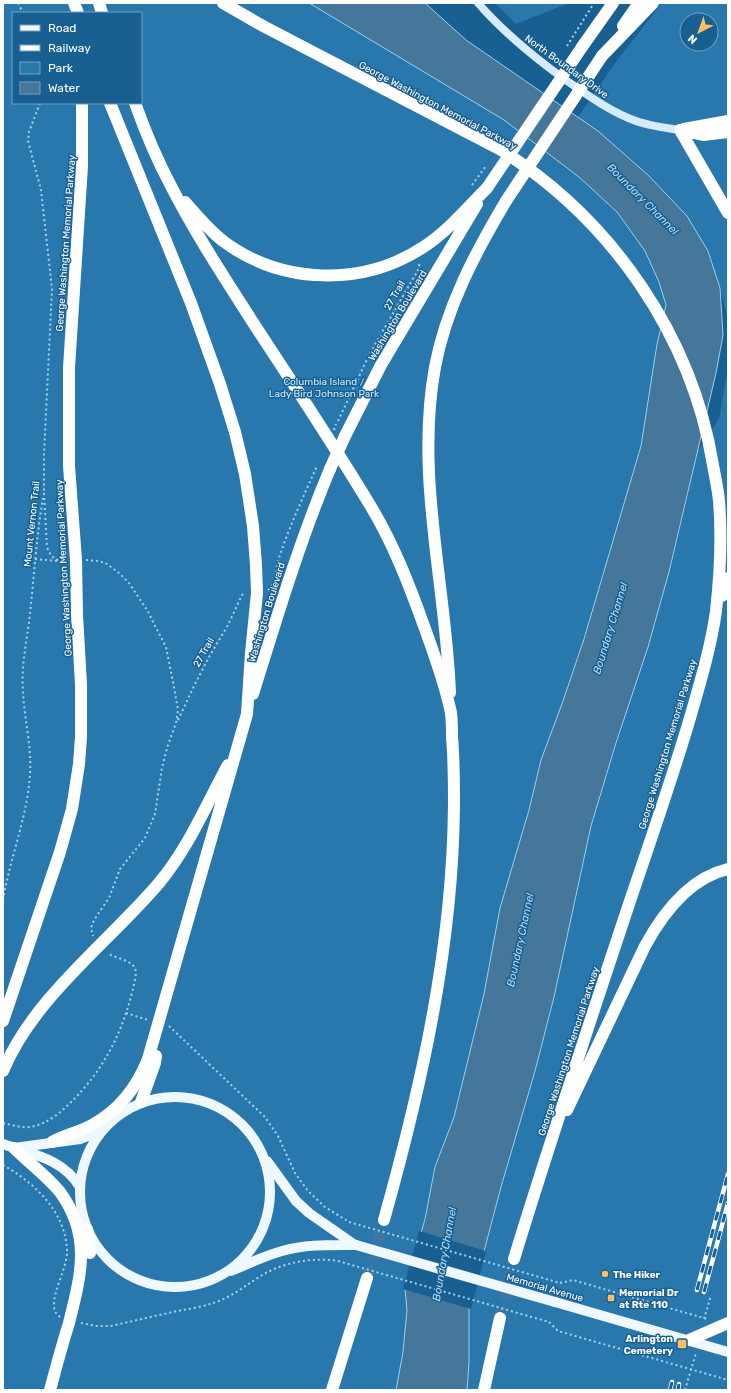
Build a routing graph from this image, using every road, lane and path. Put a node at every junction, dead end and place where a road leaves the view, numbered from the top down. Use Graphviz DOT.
graph roads {
  1 [pos="18,3"];
  2 [pos="222,3"];
  3 [pos="478,3"];
  4 [pos="594,3"];
  5 [pos="612,3"];
  6 [pos="638,3"];
  7 [pos="653,3"];
  8 [pos="22,12"];
  9 [pos="567,46"];
  10 [pos="602,56"];
  11 [pos="40,104"];
  12 [pos="82,104"];
  13 [pos="110,104"];
  14 [pos="135,104"];
  15 [pos="728,121"];
  16 [pos="680,130"];
  17 [pos="728,132"];
  18 [pos="170,185"];
  19 [pos="486,188"];
  20 [pos="728,213"];
  21 [pos="420,259"];
  22 [pos="336,424"];
  23 [pos="319,462"];
  24 [pos="44,493"];
  25 [pos="36,560"];
  26 [pos="83,560"];
  27 [pos="58,561"];
  28 [pos="67,561"];
  29 [pos="728,578"];
  30 [pos="248,593"];
  31 [pos="264,593"];
  32 [pos="715,614"];
  33 [pos="247,714"];
  34 [pos="451,714"];
  35 [pos="176,723"];
  36 [pos="239,744"];
  37 [pos="728,869"];
  38 [pos="3,900"];
  39 [pos="95,938"];
  40 [pos="105,950"];
  41 [pos="126,1013"];
  42 [pos="3,1021"];
  43 [pos="158,1026"];
  44 [pos="3,1071"];
  45 [pos="141,1102"];
  46 [pos="113,1122"];
  47 [pos="3,1123"];
  48 [pos="52,1142"];
  49 [pos="9,1146"];
  50 [pos="548,1148"];
  51 [pos="264,1157"];
  52 [pos="3,1165"];
  53 [pos="80,1187"];
  54 [pos="384,1220"];
  55 [pos="87,1228"];
  56 [pos="344,1242"];
  57 [pos="514,1259"];
  58 [pos="223,1274"];
  59 [pos="367,1278"];
  60 [pos="75,1299"];
  61 [pos="63,1317"];
  62 [pos="500,1318"];
  63 [pos="710,1320"];
  64 [pos="82,1323"];
  65 [pos="728,1323"];
  66 [pos="689,1340"];
  67 [pos="728,1352"];
  68 [pos="728,1380"];
  69 [pos="50,1390"];
  70 [pos="332,1390"];
  71 [pos="484,1390"];
  1 -- 8 [label="path"];
  2 -- 32 [label="highway, George Washington Memorial Parkway"];
  3 -- 16 [label="street, North Boundary Drive"];
  4 -- 9 [label="path"];
  5 -- 19 [label="highway, Washington Boulevard, bridge"];
  6 -- 10 [label="highway"];
  7 -- 10 [label="highway"];
  10 -- 34 [label="highway, bridge"];
  11 -- 24 [label="path, Mount Vernon Trail"];
  12 -- 42 [label="highway, George Washington Memorial Parkway"];
  13 -- 33 [label="highway"];
  14 -- 18 [label="highway"];
  15 -- 16 [label="highway"];
  16 -- 17 [label="highway"];
  16 -- 20 [label="highway"];
  18 -- 19 [label="highway"];
  18 -- 34 [label="highway"];
  19 -- 33 [label="highway, Washington Boulevard, bridge"];
  21 -- 22 [label="path, 27 Trail"];
  23 -- 31 [label="path"];
  24 -- 25 [label="path, Mount Vernon Trail"];
  24 -- 27 [label="path"];
  25 -- 27 [label="path"];
  25 -- 38 [label="path, Mount Vernon Trail"];
  26 -- 35 [label="path"];
  27 -- 28 [label="path"];
  29 -- 32 [label="highway"];
  30 -- 35 [label="path, 27 Trail"];
  32 -- 50 [label="highway, George Washington Memorial Parkway"];
  33 -- 36 [label="highway"];
  34 -- 54 [label="highway"];
  35 -- 39 [label="path"];
  36 -- 43 [label="highway"];
  36 -- 44 [label="highway"];
  37 -- 50 [label="highway"];
  40 -- 41 [label="path"];
  41 -- 43 [label="path"];
  41 -- 47 [label="path"];
  43 -- 45 [label="highway"];
  43 -- 48 [label="highway"];
  43 -- 63 [label="path, bridge"];
  45 -- 46 [label="main road"];
  45 -- 51 [label="main road"];
  46 -- 48 [label="main road"];
  46 -- 53 [label="main road"];
  48 -- 49 [label="main road"];
  49 -- 53 [label="main road"];
  49 -- 60 [label="highway"];
  50 -- 57 [label="highway, George Washington Memorial Parkway"];
  51 -- 56 [label="main road"];
  51 -- 58 [label="main road"];
  52 -- 61 [label="path"];
  53 -- 55 [label="main road"];
  55 -- 58 [label="main road"];
  55 -- 60 [label="highway"];
  56 -- 58 [label="main road, Memorial Avenue"];
  56 -- 66 [label="main road, Memorial Avenue, bridge"];
  59 -- 70 [label="highway"];
  60 -- 69 [label="highway"];
  62 -- 71 [label="highway"];
  64 -- 68 [label="path, bridge"];
  65 -- 66 [label="highway"];
  66 -- 67 [label="main road, Memorial Avenue"];
}
